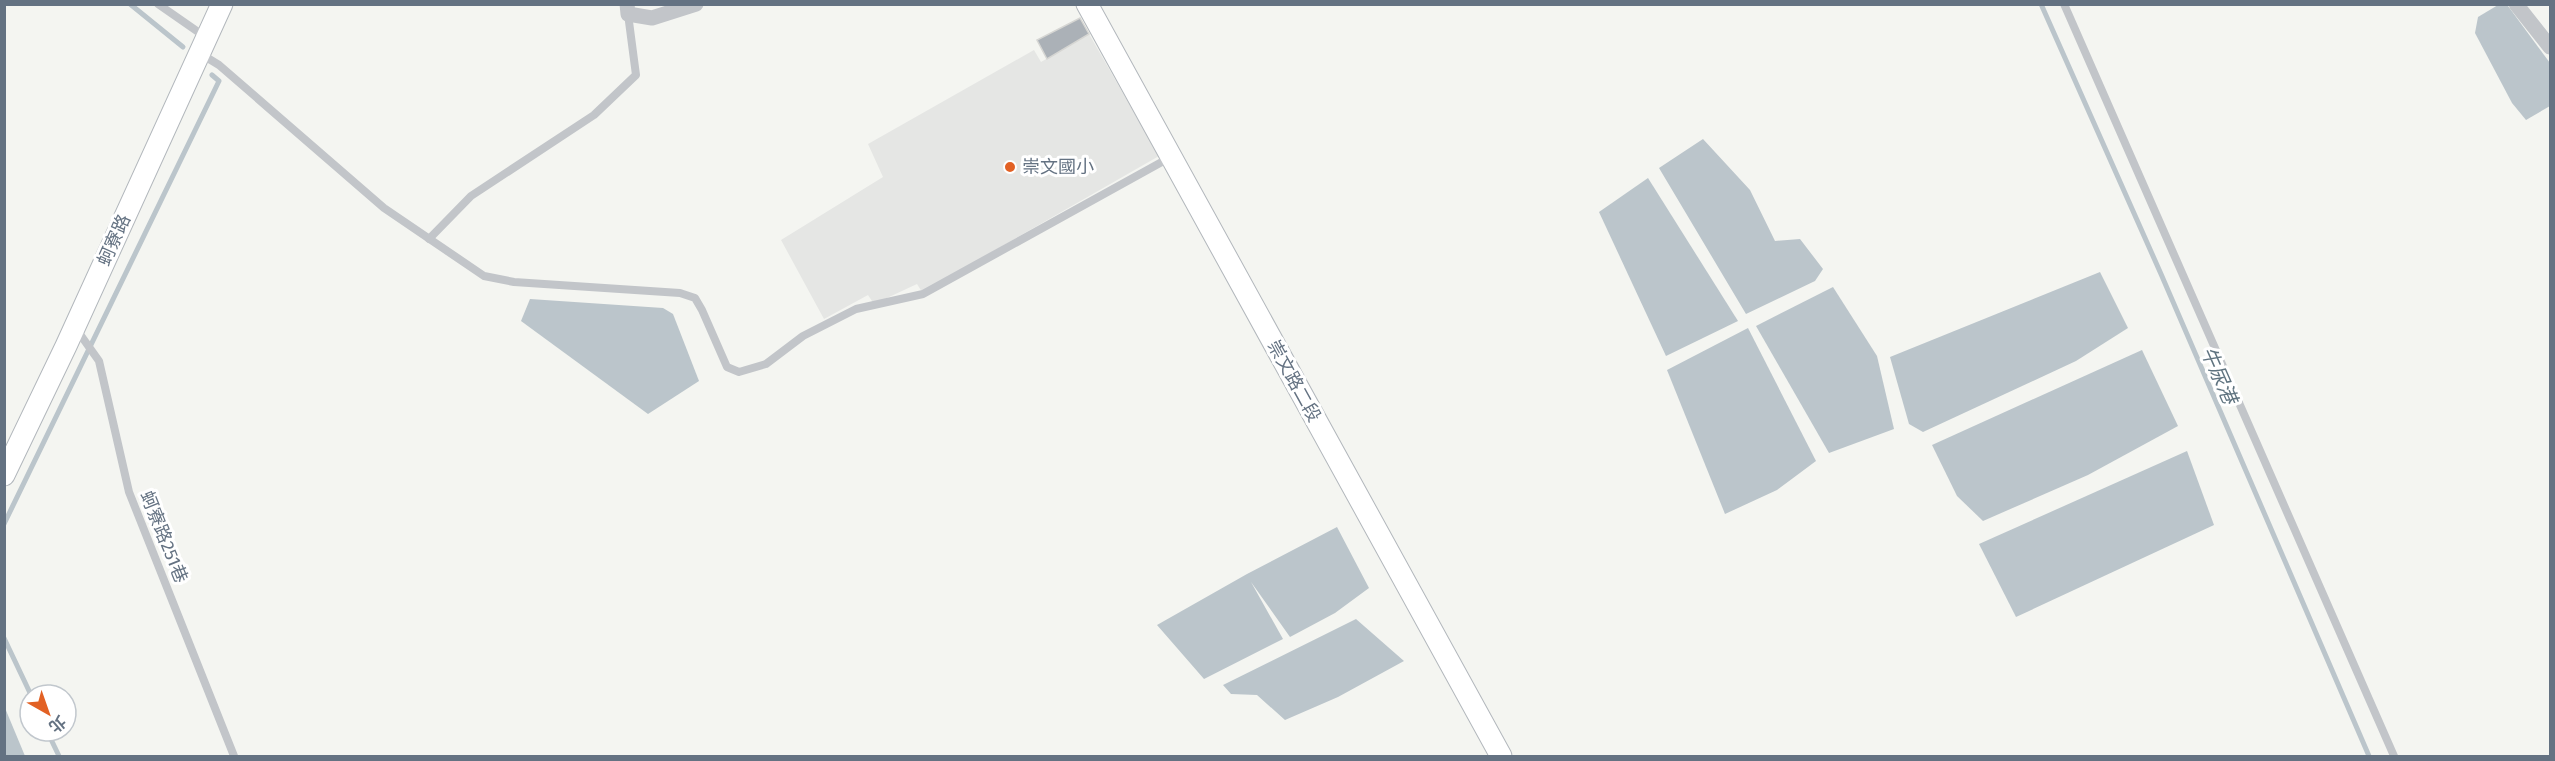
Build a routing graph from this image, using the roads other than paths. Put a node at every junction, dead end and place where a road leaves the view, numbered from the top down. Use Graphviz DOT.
graph roads {
  1 [pos="158,4"];
  2 [pos="222,4"];
  3 [pos="696,4"];
  4 [pos="1087,4"];
  5 [pos="2064,4"];
  6 [pos="2516,4"];
  7 [pos="628,9"];
  8 [pos="203,45"];
  9 [pos="2550,47"];
  10 [pos="1171,157"];
  11 [pos="429,239"];
  12 [pos="79,334"];
  13 [pos="4,475"];
  14 [pos="234,756"];
  15 [pos="1501,756"];
  16 [pos="2394,756"];
  1 -- 8 [label="lane"];
  2 -- 8 [label="street, 蚵寮路"];
  3 -- 7 [label="street"];
  4 -- 10 [label="street, 崇文路二段"];
  5 -- 16 [label="lane"];
  6 -- 9 [label="street"];
  7 -- 11 [label="lane"];
  8 -- 11 [label="lane"];
  8 -- 12 [label="street, 蚵寮路"];
  10 -- 11 [label="lane"];
  10 -- 15 [label="street, 崇文路二段"];
  12 -- 13 [label="street, 蚵寮路"];
  12 -- 14 [label="lane, 蚵寮路251巷"];
}
